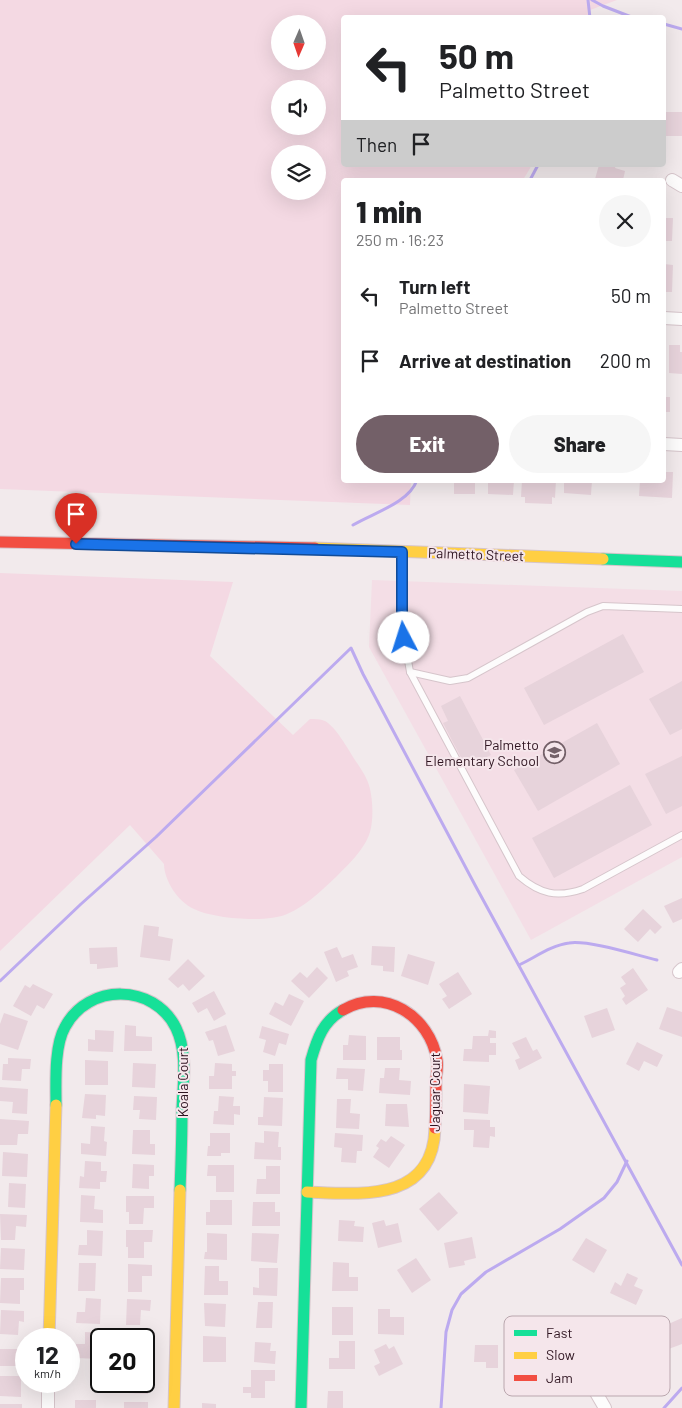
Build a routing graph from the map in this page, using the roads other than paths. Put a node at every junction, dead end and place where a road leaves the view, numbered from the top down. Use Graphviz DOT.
graph roads {
  1 [pos="666,318"];
  2 [pos="682,319"];
  3 [pos="666,444"];
  4 [pos="682,445"];
  5 [pos="0,542"];
  6 [pos="402,552"];
  7 [pos="682,562"];
  8 [pos="682,609"];
  9 [pos="410,672"];
  10 [pos="682,835"];
  11 [pos="307,1192"];
  12 [pos="49,1328"];
  13 [pos="48,1393"];
  14 [pos="598,1396"];
  15 [pos="48,1408"];
  16 [pos="174,1408"];
  17 [pos="301,1408"];
  18 [pos="605,1408"];
  1 -- 2 [label="street"];
  3 -- 4 [label="street"];
  5 -- 6 [label="street, Palmetto Street"];
  6 -- 7 [label="street, Palmetto Street"];
  6 -- 9 [label="lane"];
  8 -- 9 [label="lane"];
  9 -- 10 [label="lane"];
  11 -- 11 [label="street, Jaguar Court"];
  11 -- 17 [label="street, Jaguar Court"];
  12 -- 16 [label="street, Koala Court"];
  13 -- 15 [label="street"];
  14 -- 18 [label="street"];
}
